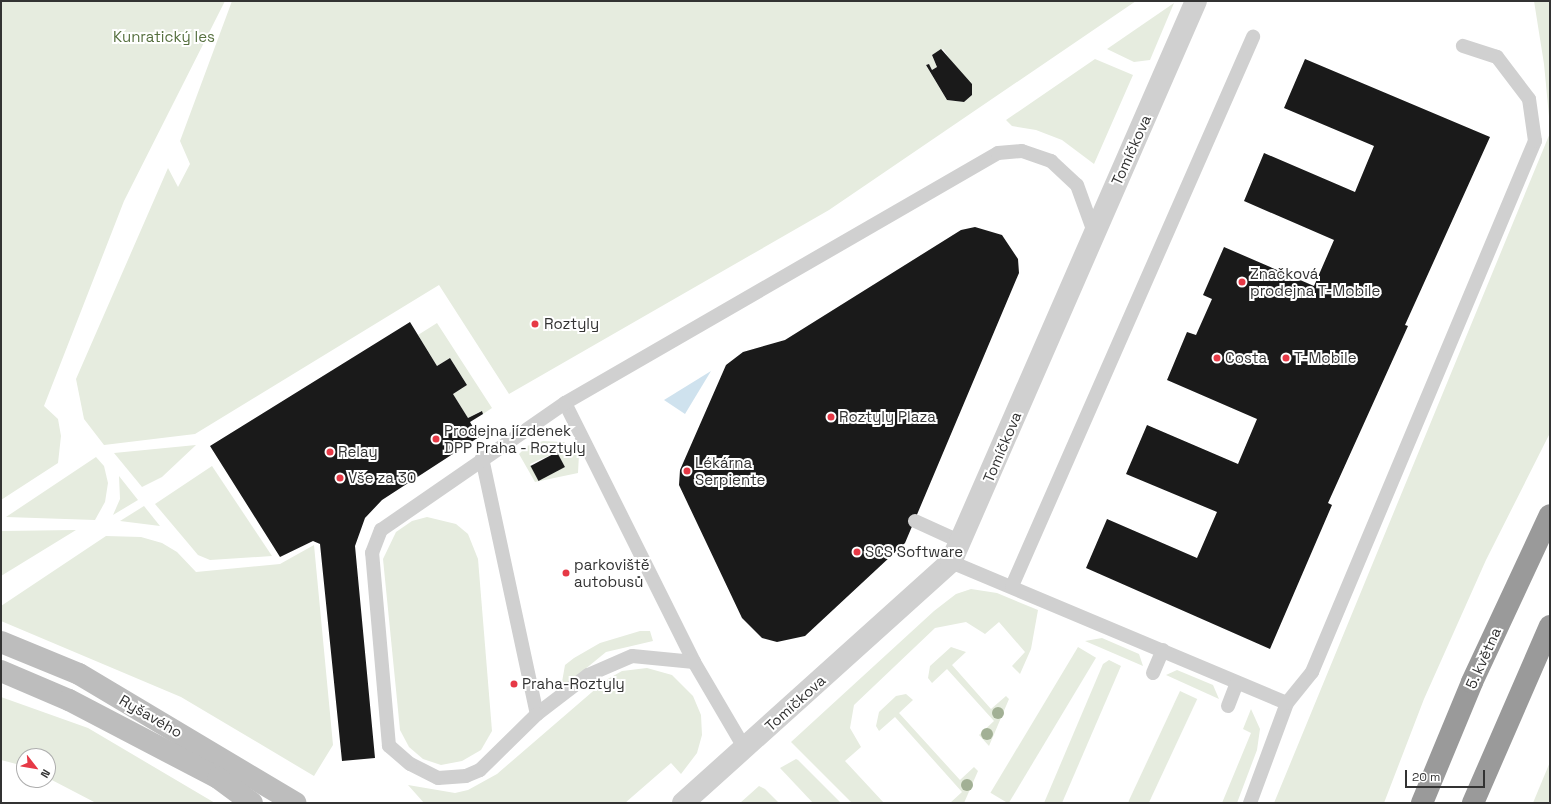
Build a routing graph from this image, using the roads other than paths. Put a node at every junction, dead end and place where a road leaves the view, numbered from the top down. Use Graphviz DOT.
graph roads {
  1 [pos="1196,1"];
  2 [pos="1253,37"];
  3 [pos="1463,46"];
  4 [pos="1094,232"];
  5 [pos="565,403"];
  6 [pos="482,458"];
  7 [pos="1550,515"];
  8 [pos="915,521"];
  9 [pos="961,542"];
  10 [pos="952,562"];
  11 [pos="1012,586"];
  12 [pos="1550,626"];
  13 [pos="1,642"];
  14 [pos="1163,650"];
  15 [pos="694,662"];
  16 [pos="1,671"];
  17 [pos="1153,673"];
  18 [pos="1236,683"];
  19 [pos="1287,703"];
  20 [pos="1228,706"];
  21 [pos="537,714"];
  22 [pos="745,749"];
  23 [pos="252,803"];
  24 [pos="294,803"];
  25 [pos="683,803"];
  26 [pos="1250,803"];
  27 [pos="1422,803"];
  28 [pos="1473,803"];
  1 -- 4 [label="street, Tomíčkova"];
  2 -- 11 [label="lane"];
  3 -- 19 [label="lane"];
  4 -- 5 [label="lane"];
  4 -- 9 [label="street, Tomíčkova"];
  5 -- 6 [label="lane"];
  5 -- 15 [label="lane"];
  6 -- 21 [label="lane"];
  6 -- 21 [label="lane"];
  7 -- 27 [label="highway, 5. května"];
  8 -- 9 [label="lane"];
  9 -- 10 [label="street, Tomíčkova"];
  10 -- 11 [label="lane"];
  10 -- 22 [label="street, Tomíčkova"];
  11 -- 14 [label="lane"];
  12 -- 28 [label="highway"];
  13 -- 24 [label="main road, Ryšavého"];
  14 -- 17 [label="lane"];
  14 -- 18 [label="lane"];
  15 -- 21 [label="lane"];
  15 -- 22 [label="lane"];
  16 -- 23 [label="main road, Ryšavého"];
  18 -- 19 [label="lane"];
  18 -- 20 [label="lane"];
  19 -- 26 [label="lane"];
  22 -- 25 [label="street, Tomíčkova"];
}
